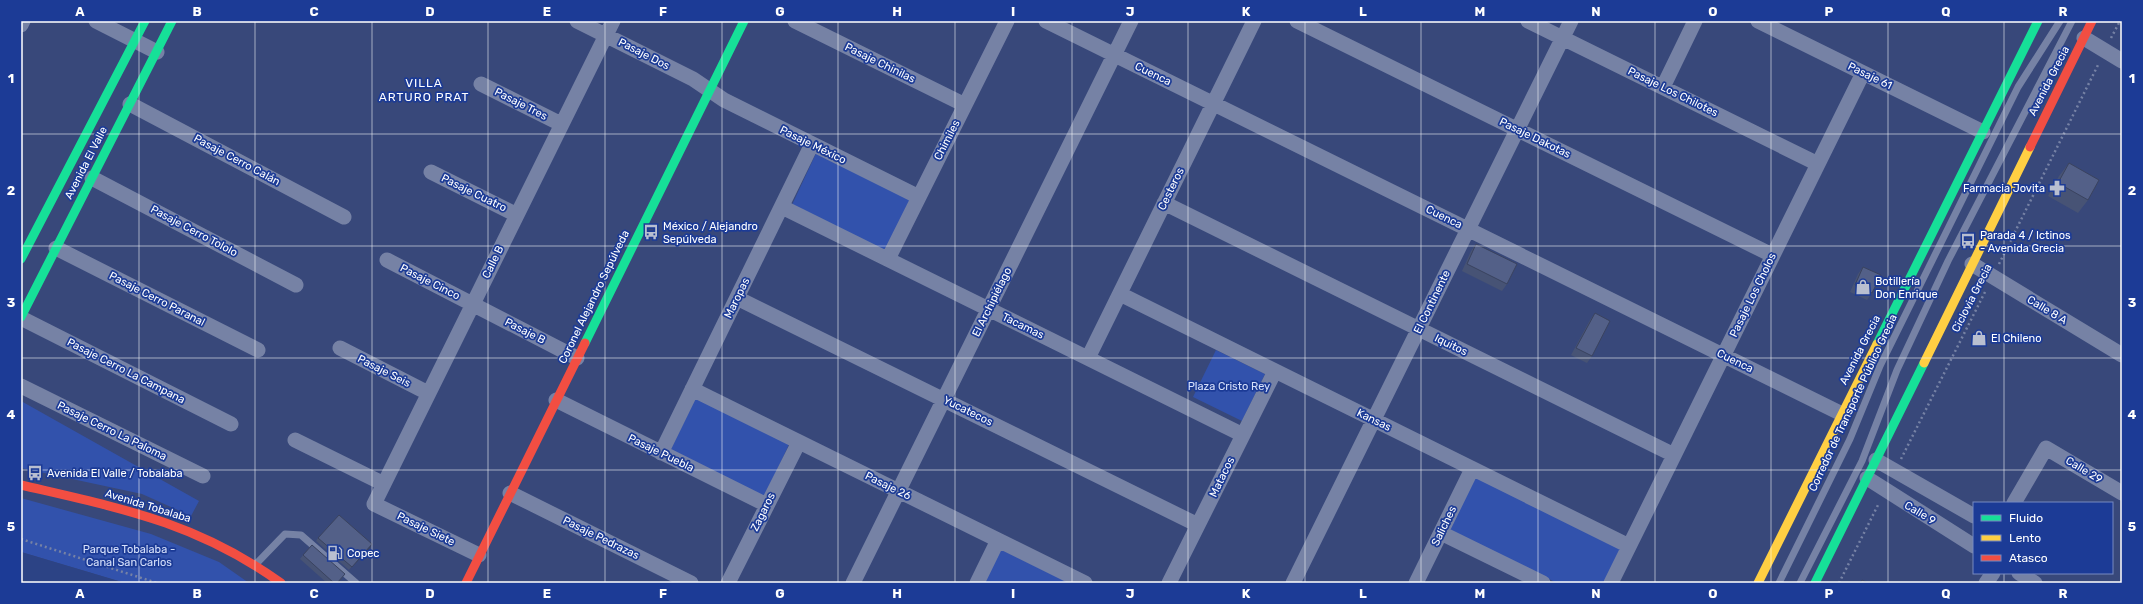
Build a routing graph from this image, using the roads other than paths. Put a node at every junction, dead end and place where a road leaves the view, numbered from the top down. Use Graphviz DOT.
graph roads {
  1 [pos="23,21"];
  2 [pos="96,21"];
  3 [pos="144,21"];
  4 [pos="172,21"];
  5 [pos="577,21"];
  6 [pos="612,21"];
  7 [pos="744,21"];
  8 [pos="795,21"];
  9 [pos="1007,21"];
  10 [pos="1046,21"];
  11 [pos="1131,21"];
  12 [pos="1254,21"];
  13 [pos="1297,21"];
  14 [pos="1528,21"];
  15 [pos="1571,21"];
  16 [pos="1695,21"];
  17 [pos="1758,21"];
  18 [pos="2038,21"];
  19 [pos="2060,21"];
  20 [pos="2072,21"];
  21 [pos="2092,21"];
  22 [pos="21,25"];
  23 [pos="606,35"];
  24 [pos="1563,38"];
  25 [pos="2084,38"];
  26 [pos="134,40"];
  27 [pos="157,52"];
  28 [pos="1115,55"];
  29 [pos="2122,61"];
  30 [pos="1863,72"];
  31 [pos="481,84"];
  32 [pos="1663,87"];
  33 [pos="709,90"];
  34 [pos="130,104"];
  35 [pos="965,104"];
  36 [pos="1214,104"];
  37 [pos="561,124"];
  38 [pos="1517,130"];
  39 [pos="1983,132"];
  40 [pos="812,144"];
  41 [pos="1818,164"];
  42 [pos="431,172"];
  43 [pos="92,178"];
  44 [pos="919,197"];
  45 [pos="1164,203"];
  46 [pos="782,207"];
  47 [pos="517,214"];
  48 [pos="344,217"];
  49 [pos="1468,229"];
  50 [pos="56,248"];
  51 [pos="1772,255"];
  52 [pos="21,259"];
  53 [pos="888,259"];
  54 [pos="387,260"];
  55 [pos="1972,264"];
  56 [pos="296,285"];
  57 [pos="1120,294"];
  58 [pos="737,298"];
  59 [pos="473,304"];
  60 [pos="989,309"];
  61 [pos="21,318"];
  62 [pos="1419,329"];
  63 [pos="340,348"];
  64 [pos="258,350"];
  65 [pos="1723,355"];
  66 [pos="2122,355"];
  67 [pos="577,358"];
  68 [pos="1088,358"];
  69 [pos="1275,371"];
  70 [pos="21,386"];
  71 [pos="692,389"];
  72 [pos="428,393"];
  73 [pos="556,400"];
  74 [pos="944,400"];
  75 [pos="1842,414"];
  76 [pos="1374,420"];
  77 [pos="231,424"];
  78 [pos="1243,435"];
  79 [pos="295,440"];
  80 [pos="799,442"];
  81 [pos="661,452"];
  82 [pos="1674,455"];
  83 [pos="1876,460"];
  84 [pos="1472,469"];
  85 [pos="203,476"];
  86 [pos="1867,478"];
  87 [pos="384,484"];
  88 [pos="21,485"];
  89 [pos="898,491"];
  90 [pos="510,493"];
  91 [pos="2122,493"];
  92 [pos="2015,502"];
  93 [pos="374,504"];
  94 [pos="767,506"];
  95 [pos="1973,515"];
  96 [pos="1198,525"];
  97 [pos="1441,533"];
  98 [pos="998,540"];
  99 [pos="1973,545"];
  100 [pos="1629,546"];
  101 [pos="479,555"];
  102 [pos="256,564"];
  103 [pos="1992,574"];
  104 [pos="2021,574"];
  105 [pos="281,583"];
  106 [pos="356,583"];
  107 [pos="466,583"];
  108 [pos="691,583"];
  109 [pos="728,583"];
  110 [pos="853,583"];
  111 [pos="977,583"];
  112 [pos="1084,583"];
  113 [pos="1169,583"];
  114 [pos="1293,583"];
  115 [pos="1416,583"];
  116 [pos="1543,583"];
  117 [pos="1610,583"];
  118 [pos="1758,583"];
  119 [pos="1779,583"];
  120 [pos="1800,583"];
  121 [pos="1815,583"];
  122 [pos="1986,583"];
  123 [pos="2035,583"];
  1 -- 22 [label="street"];
  2 -- 26 [label="street"];
  3 -- 26 [label="main road, Avenida El Valle"];
  4 -- 27 [label="main road, Avenida El Valle"];
  5 -- 23 [label="street, Pasaje Dos"];
  6 -- 23 [label="street, Calle B"];
  7 -- 33 [label="main road, Coronel Alejandro Sepúlveda"];
  8 -- 35 [label="street, Pasaje Chinilas"];
  9 -- 35 [label="street, Chimiles"];
  10 -- 28 [label="street, Cuenca"];
  11 -- 28 [label="street, El Archipiélago"];
  12 -- 36 [label="street, Cesteros"];
  13 -- 38 [label="street, Pasaje Dakotas"];
  14 -- 24 [label="street, Pasaje Los Chilotes"];
  15 -- 24 [label="street, El Continente"];
  16 -- 32 [label="street"];
  17 -- 30 [label="street, Pasaje 61"];
  18 -- 39 [label="main road, Avenida Grecia"];
  19 -- 119 [label="lane, Corredor de Transporte Público Grecia"];
  20 -- 120 [label="lane"];
  21 -- 25 [label="main road, Avenida Grecia"];
  23 -- 33 [label="street, Pasaje Dos"];
  23 -- 37 [label="street, Calle B"];
  24 -- 32 [label="street, Pasaje Los Chilotes"];
  24 -- 38 [label="street, El Continente"];
  25 -- 29 [label="street"];
  25 -- 55 [label="main road, Avenida Grecia"];
  26 -- 27 [label="street"];
  26 -- 52 [label="main road, Avenida El Valle"];
  27 -- 34 [label="main road, Avenida El Valle"];
  28 -- 36 [label="street, Cuenca"];
  28 -- 60 [label="street, El Archipiélago"];
  30 -- 39 [label="street, Pasaje 61"];
  30 -- 41 [label="street, Pasaje Los Cholos"];
  31 -- 37 [label="street, Pasaje Tres"];
  32 -- 41 [label="street, Pasaje Los Chilotes"];
  33 -- 40 [label="street, Pasaje México"];
  33 -- 67 [label="main road, Coronel Alejandro Sepúlveda"];
  34 -- 43 [label="main road, Avenida El Valle"];
  34 -- 48 [label="street, Pasaje Cerro Calán"];
  35 -- 44 [label="street, Chimiles"];
  36 -- 45 [label="street, Cesteros"];
  36 -- 49 [label="street, Cuenca"];
  37 -- 47 [label="street, Calle B"];
  38 -- 49 [label="street, El Continente"];
  38 -- 51 [label="street, Pasaje Dakotas"];
  39 -- 75 [label="main road, Avenida Grecia"];
  40 -- 44 [label="street, Pasaje México"];
  40 -- 46 [label="street, Maropas"];
  41 -- 51 [label="street, Pasaje Los Cholos"];
  42 -- 47 [label="street, Pasaje Cuatro"];
  43 -- 50 [label="main road, Avenida El Valle"];
  43 -- 56 [label="street, Pasaje Cerro Tololo"];
  44 -- 53 [label="street, Chimiles"];
  45 -- 57 [label="street, Cesteros"];
  45 -- 62 [label="street, Iquitos"];
  46 -- 53 [label="street, Tacamas"];
  46 -- 58 [label="street, Maropas"];
  47 -- 59 [label="street, Calle B"];
  49 -- 62 [label="street, El Continente"];
  49 -- 65 [label="street, Cuenca"];
  50 -- 61 [label="main road, Avenida El Valle"];
  50 -- 64 [label="street, Pasaje Cerro Paranal"];
  51 -- 65 [label="street, Pasaje Los Cholos"];
  53 -- 60 [label="street, Tacamas"];
  54 -- 59 [label="street, Pasaje Cinco"];
  55 -- 66 [label="street, Calle 8 A"];
  55 -- 83 [label="main road, Avenida Grecia"];
  57 -- 68 [label="street, Cesteros"];
  57 -- 69 [label="street, Kansas"];
  58 -- 71 [label="street, Maropas"];
  58 -- 74 [label="street, Yucatecos"];
  59 -- 67 [label="street, Pasaje B"];
  59 -- 72 [label="street, Calle B"];
  60 -- 68 [label="street, Tacamas"];
  60 -- 74 [label="street, El Archipiélago"];
  61 -- 77 [label="street, Pasaje Cerro La Campana"];
  62 -- 76 [label="street, El Continente"];
  62 -- 82 [label="street, Iquitos"];
  63 -- 72 [label="street, Pasaje Seis"];
  65 -- 75 [label="street, Cuenca"];
  65 -- 82 [label="street, Pasaje Los Cholos"];
  67 -- 73 [label="main road, Coronel Alejandro Sepúlveda"];
  68 -- 78 [label="street, Tacamas"];
  69 -- 76 [label="street, Kansas"];
  69 -- 78 [label="street, Matacos"];
  70 -- 85 [label="street, Pasaje Cerro La Paloma"];
  71 -- 80 [label="street, Pasaje 26"];
  71 -- 81 [label="street, Maropas"];
  72 -- 87 [label="street, Calle B"];
  73 -- 81 [label="street, Pasaje Puebla"];
  73 -- 90 [label="main road, Coronel Alejandro Sepúlveda"];
  74 -- 89 [label="street, El Archipiélago"];
  74 -- 96 [label="street, Yucatecos"];
  75 -- 118 [label="main road, Avenida Grecia"];
  76 -- 84 [label="street, Kansas"];
  76 -- 114 [label="street, El Continente"];
  78 -- 96 [label="street, Matacos"];
  79 -- 87 [label="street"];
  80 -- 89 [label="street, Pasaje 26"];
  80 -- 94 [label="street, Zagaros"];
  81 -- 94 [label="street, Pasaje Puebla"];
  82 -- 100 [label="street, Pasaje Los Cholos"];
  83 -- 86 [label="main road, Avenida Grecia"];
  83 -- 95 [label="street"];
  84 -- 97 [label="street, Saliches"];
  84 -- 100 [label="street, Kansas"];
  86 -- 99 [label="street, Calle 9"];
  86 -- 121 [label="main road, Avenida Grecia"];
  87 -- 93 [label="street, Calle B"];
  88 -- 102 [label="main road, Avenida Tobalaba"];
  89 -- 98 [label="street, Pasaje 26"];
  89 -- 110 [label="street, El Archipiélago"];
  90 -- 101 [label="main road, Coronel Alejandro Sepúlveda"];
  90 -- 108 [label="street, Pasaje Pedrazas"];
  91 -- 92 [label="street, Calle 29"];
  93 -- 101 [label="street, Pasaje Siete"];
  94 -- 109 [label="street, Zagaros"];
  96 -- 113 [label="street, Matacos"];
  97 -- 115 [label="street, Saliches"];
  97 -- 116 [label="street"];
  98 -- 111 [label="street"];
  98 -- 112 [label="street, Pasaje 26"];
  100 -- 117 [label="street, Pasaje Los Cholos"];
  101 -- 107 [label="main road, Coronel Alejandro Sepúlveda"];
  102 -- 105 [label="main road, Avenida Tobalaba"];
  102 -- 106 [label="lane"];
  103 -- 122 [label="street"];
  104 -- 123 [label="street"];
}
